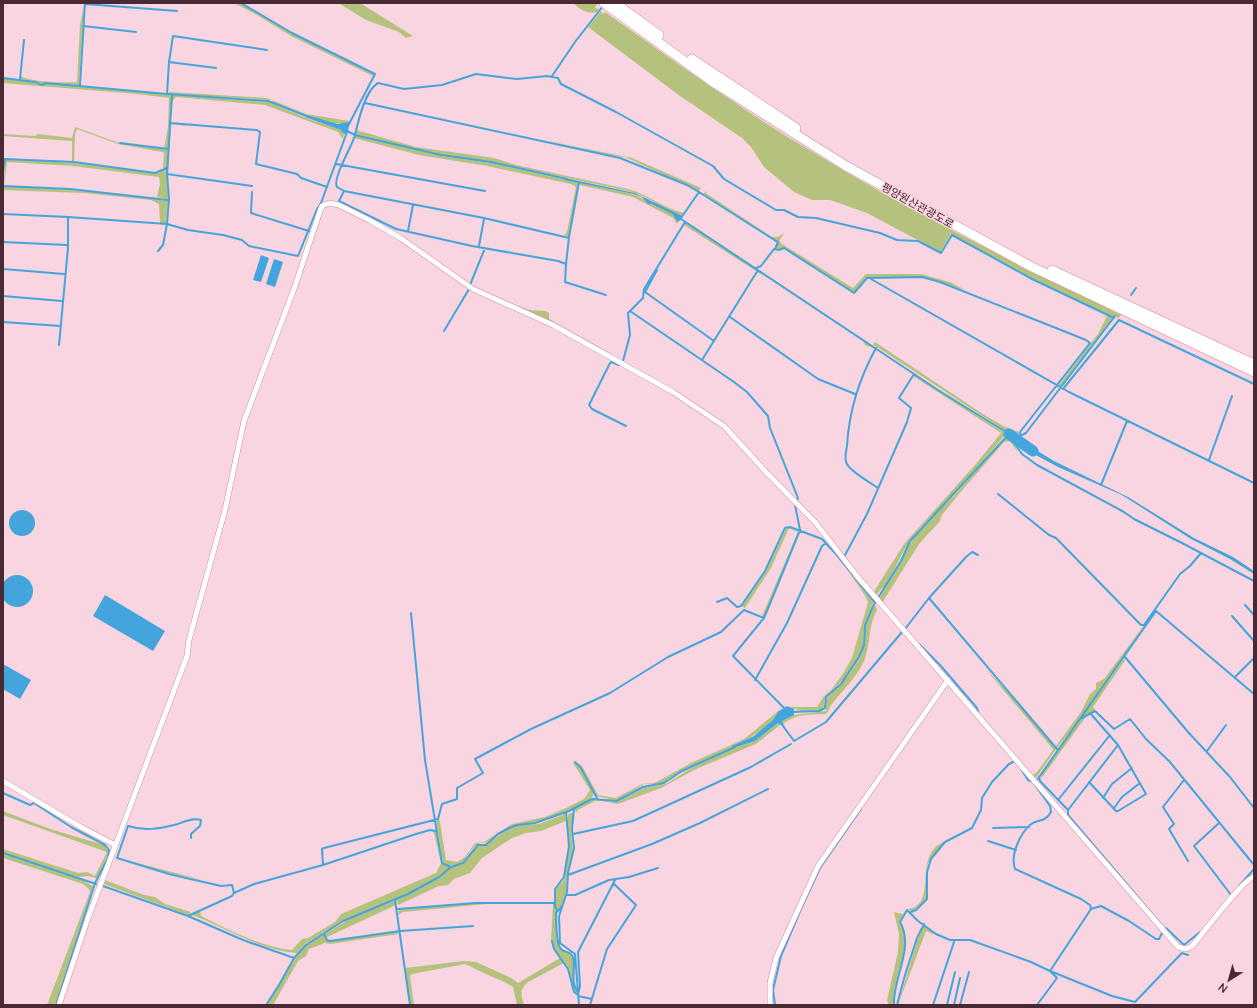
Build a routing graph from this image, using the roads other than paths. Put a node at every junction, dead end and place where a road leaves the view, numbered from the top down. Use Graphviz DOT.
graph roads {
  1 [pos="609,4"];
  2 [pos="1254,364"];
  3 [pos="1254,372"];
  4 [pos="948,680"];
  5 [pos="3,781"];
  6 [pos="115,845"];
  7 [pos="1254,877"];
  8 [pos="59,1005"];
  9 [pos="770,1005"];
  1 -- 2 [label="highway"];
  1 -- 3 [label="highway, 평양원산관광도로"];
  4 -- 6 [label="street"];
  4 -- 7 [label="street"];
  4 -- 9 [label="street"];
  5 -- 6 [label="street"];
  6 -- 8 [label="street"];
}
